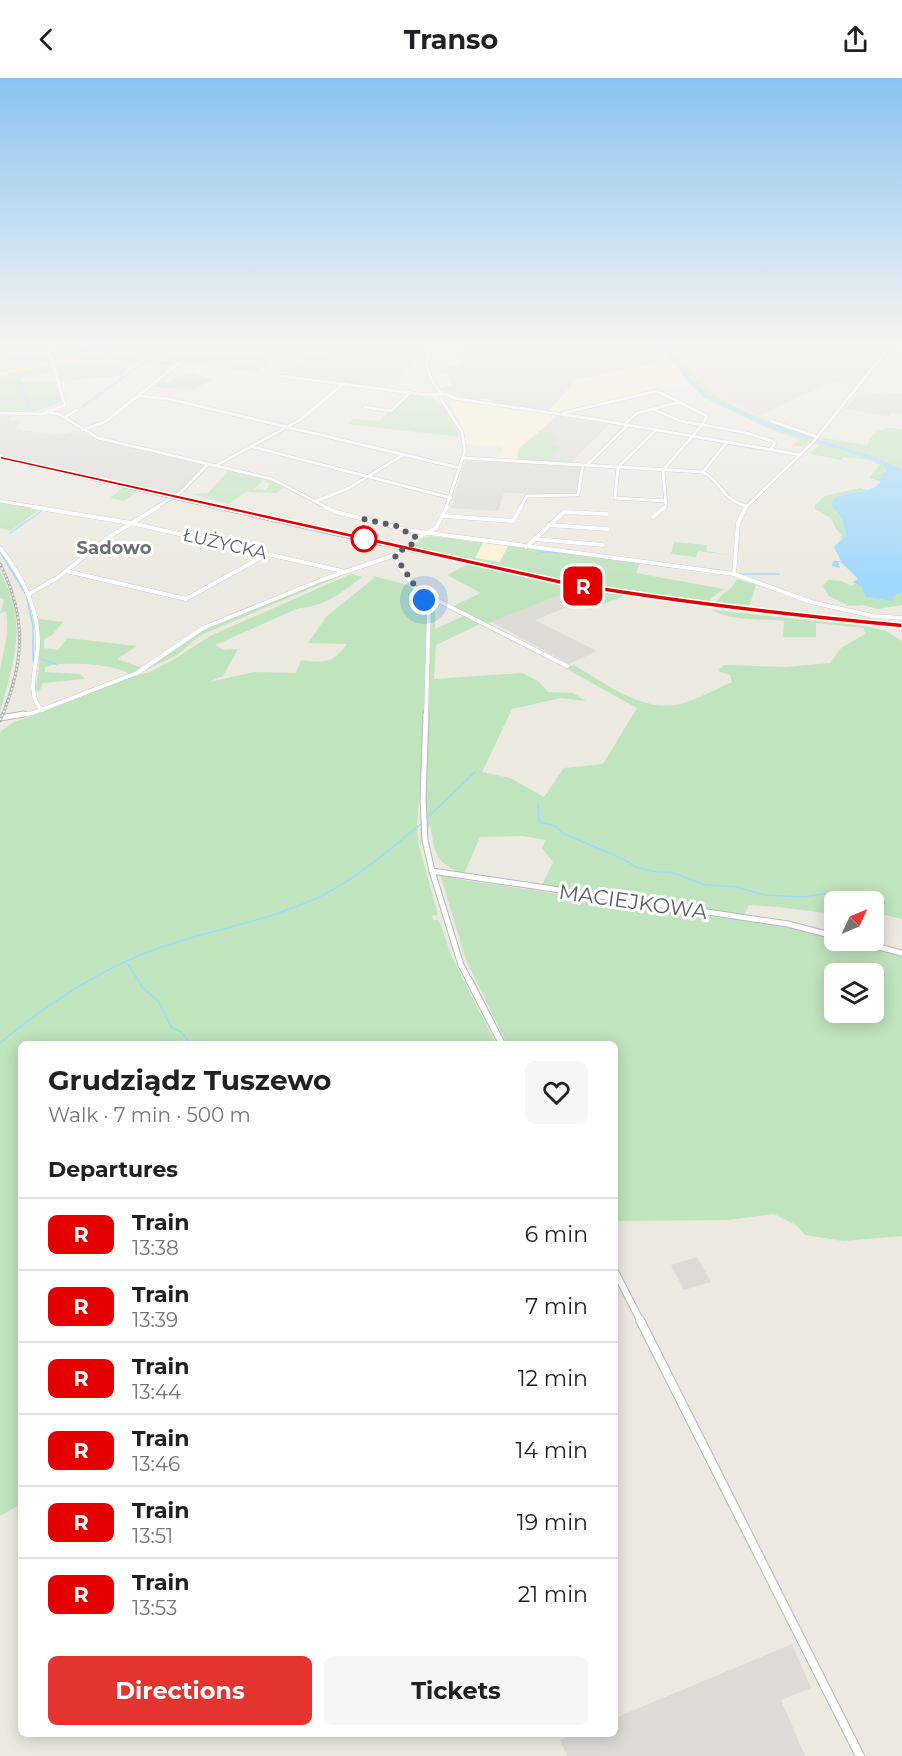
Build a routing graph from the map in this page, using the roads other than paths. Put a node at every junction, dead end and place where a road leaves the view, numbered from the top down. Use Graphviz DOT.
graph roads {
  1 [pos="73,423"];
  2 [pos="102,423"];
  3 [pos="272,423"];
  4 [pos="294,423"];
  5 [pos="457,423"];
  6 [pos="617,423"];
  7 [pos="693,423"];
  8 [pos="776,423"];
  9 [pos="829,423"];
  10 [pos="627,425"];
  11 [pos="702,425"];
  12 [pos="288,427"];
  13 [pos="82,430"];
  14 [pos="656,430"];
  15 [pos="692,436"];
  16 [pos="816,440"];
  17 [pos="727,442"];
  18 [pos="253,447"];
  19 [pos="771,449"];
  20 [pos="403,455"];
  21 [pos="801,455"];
  22 [pos="463,458"];
  23 [pos="208,464"];
  24 [pos="585,465"];
  25 [pos="215,466"];
  26 [pos="618,467"];
  27 [pos="460,468"];
  28 [pos="663,470"];
  29 [pos="702,472"];
  30 [pos="368,477"];
  31 [pos="451,498"];
  32 [pos="0,501"];
  33 [pos="316,501"];
  34 [pos="666,501"];
  35 [pos="746,506"];
  36 [pos="607,514"];
  37 [pos="442,516"];
  38 [pos="653,518"];
  39 [pos="131,523"];
  40 [pos="549,525"];
  41 [pos="608,529"];
  42 [pos="407,530"];
  43 [pos="428,534"];
  44 [pos="417,538"];
  45 [pos="535,538"];
  46 [pos="603,544"];
  47 [pos="526,547"];
  48 [pos="0,548"];
  49 [pos="267,554"];
  50 [pos="395,555"];
  51 [pos="66,570"];
  52 [pos="343,572"];
  53 [pos="734,574"];
  54 [pos="416,590"];
  55 [pos="29,594"];
  56 [pos="902,618"];
  57 [pos="567,666"];
  58 [pos="43,710"];
  59 [pos="0,718"];
  60 [pos="432,871"];
  61 [pos="824,933"];
  62 [pos="884,948"];
  63 [pos="902,952"];
  64 [pos="500,1041"];
  65 [pos="618,1277"];
  66 [pos="860,1756"];
  1 -- 13 [label="street"];
  2 -- 13 [label="street"];
  3 -- 12 [label="street"];
  4 -- 12 [label="street"];
  5 -- 22 [label="street"];
  6 -- 10 [label="street"];
  7 -- 11 [label="street"];
  8 -- 16 [label="street"];
  9 -- 16 [label="street"];
  10 -- 14 [label="street"];
  10 -- 24 [label="street"];
  11 -- 15 [label="street"];
  11 -- 19 [label="street"];
  12 -- 18 [label="street"];
  12 -- 20 [label="street"];
  13 -- 23 [label="street"];
  14 -- 15 [label="street"];
  14 -- 26 [label="street"];
  15 -- 17 [label="street"];
  15 -- 28 [label="street"];
  16 -- 21 [label="street"];
  17 -- 19 [label="street"];
  17 -- 29 [label="street"];
  18 -- 25 [label="street"];
  18 -- 30 [label="street"];
  19 -- 21 [label="street"];
  20 -- 27 [label="street"];
  20 -- 30 [label="street"];
  21 -- 35 [label="street"];
  22 -- 24 [label="street"];
  22 -- 27 [label="street"];
  23 -- 25 [label="street"];
  23 -- 39 [label="street"];
  24 -- 26 [label="street"];
  24 -- 37 [label="street"];
  25 -- 33 [label="street"];
  26 -- 28 [label="street"];
  26 -- 34 [label="street"];
  27 -- 31 [label="street"];
  28 -- 29 [label="street"];
  28 -- 34 [label="street"];
  29 -- 35 [label="street"];
  30 -- 31 [label="street"];
  30 -- 33 [label="street"];
  31 -- 37 [label="street"];
  32 -- 39 [label="street, ŁUŻYCKA"];
  33 -- 42 [label="street"];
  34 -- 38 [label="street"];
  35 -- 53 [label="street"];
  36 -- 40 [label="street"];
  37 -- 43 [label="street"];
  39 -- 49 [label="street, ŁUŻYCKA"];
  39 -- 51 [label="street"];
  40 -- 41 [label="street"];
  40 -- 45 [label="street"];
  42 -- 43 [label="street"];
  42 -- 44 [label="street"];
  43 -- 44 [label="street"];
  43 -- 47 [label="street"];
  44 -- 50 [label="street"];
  45 -- 46 [label="street"];
  45 -- 47 [label="street"];
  47 -- 53 [label="street"];
  48 -- 55 [label="street"];
  49 -- 51 [label="street"];
  49 -- 52 [label="street, ŁUŻYCKA"];
  50 -- 52 [label="street"];
  50 -- 54 [label="street"];
  51 -- 55 [label="street"];
  52 -- 58 [label="street"];
  53 -- 56 [label="street"];
  54 -- 57 [label="street"];
  54 -- 60 [label="street"];
  55 -- 58 [label="street"];
  58 -- 59 [label="street"];
  60 -- 61 [label="street, MACIEJKOWA"];
  60 -- 64 [label="street"];
  62 -- 63 [label="street"];
  65 -- 66 [label="street"];
}
